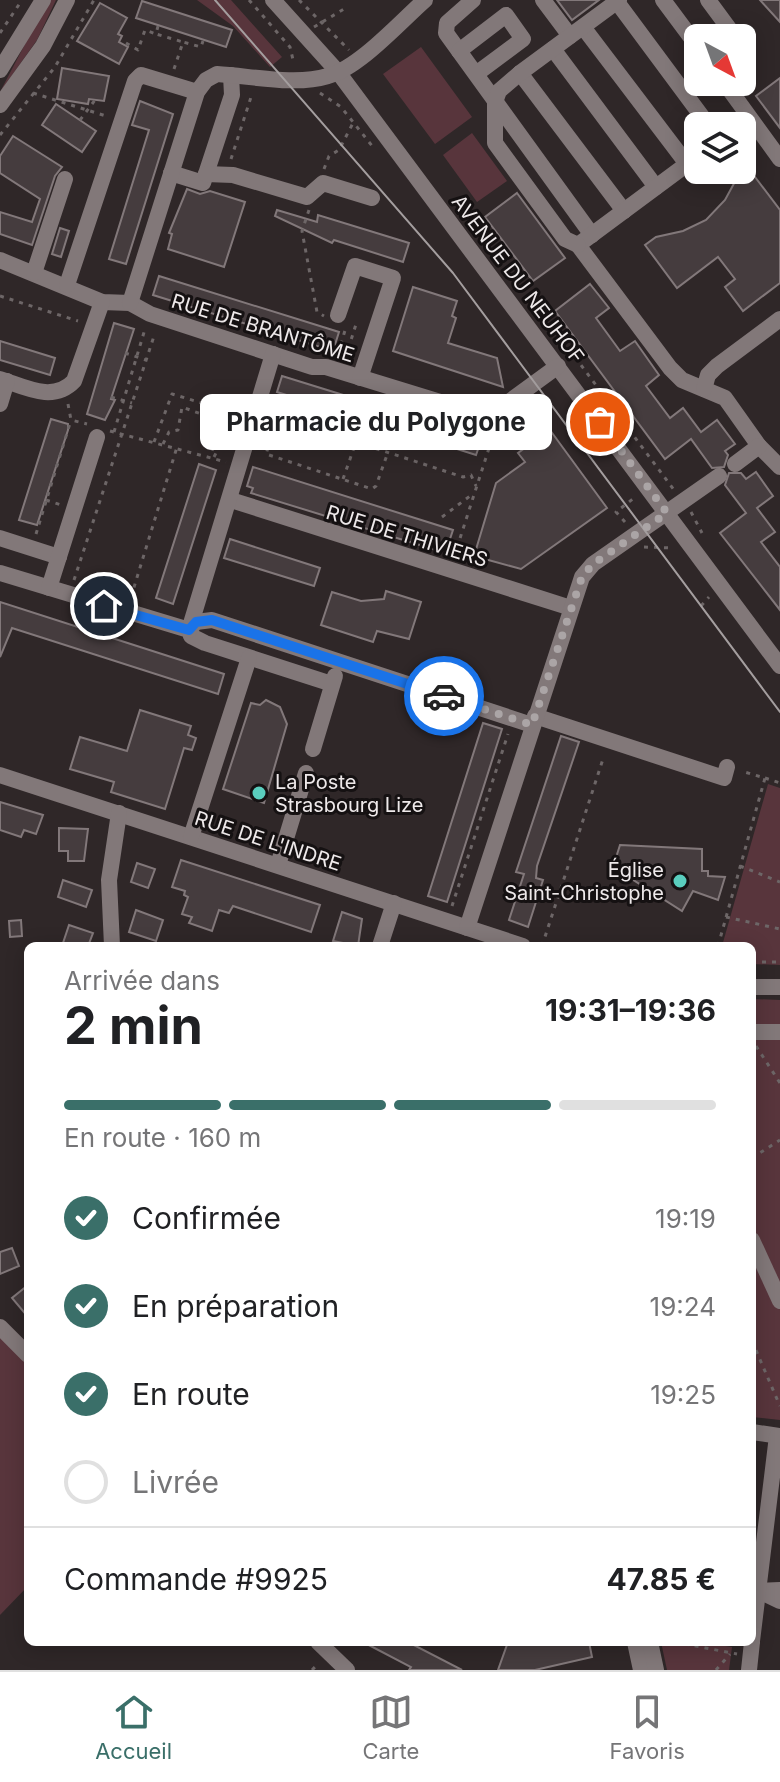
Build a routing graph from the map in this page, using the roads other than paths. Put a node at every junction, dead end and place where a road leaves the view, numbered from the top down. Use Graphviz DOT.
graph roads {
  1 [pos="43,0"];
  2 [pos="67,0"];
  3 [pos="273,0"];
  4 [pos="425,0"];
  5 [pos="473,0"];
  6 [pos="543,0"];
  7 [pos="663,0"];
  8 [pos="708,0"];
  9 [pos="618,1"];
  10 [pos="726,24"];
  11 [pos="684,28"];
  12 [pos="577,31"];
  13 [pos="553,49"];
  14 [pos="459,51"];
  15 [pos="0,70"];
  16 [pos="338,72"];
  17 [pos="520,73"];
  18 [pos="476,74"];
  19 [pos="231,75"];
  20 [pos="197,92"];
  21 [pos="495,102"];
  22 [pos="0,105"];
  23 [pos="699,112"];
  24 [pos="756,134"];
  25 [pos="684,150"];
  26 [pos="780,159"];
  27 [pos="684,167"];
  28 [pos="171,173"];
  29 [pos="206,174"];
  30 [pos="65,179"];
  31 [pos="656,187"];
  32 [pos="372,198"];
  33 [pos="624,211"];
  34 [pos="585,240"];
  35 [pos="0,260"];
  36 [pos="34,273"];
  37 [pos="67,285"];
  38 [pos="102,302"];
  39 [pos="130,303"];
  40 [pos="340,319"];
  41 [pos="780,319"];
  42 [pos="273,354"];
  43 [pos="558,366"];
  44 [pos="360,378"];
  45 [pos="4,380"];
  46 [pos="704,389"];
  47 [pos="0,404"];
  48 [pos="97,437"];
  49 [pos="759,446"];
  50 [pos="735,464"];
  51 [pos="780,467"];
  52 [pos="719,476"];
  53 [pos="231,500"];
  54 [pos="667,513"];
  55 [pos="0,538"];
  56 [pos="59,557"];
  57 [pos="0,573"];
  58 [pos="54,590"];
  59 [pos="571,608"];
  60 [pos="189,630"];
  61 [pos="249,658"];
  62 [pos="780,666"];
  63 [pos="349,667"];
  64 [pos="332,684"];
  65 [pos="533,720"];
  66 [pos="313,749"];
  67 [pos="727,767"];
  68 [pos="306,773"];
  69 [pos="0,775"];
  70 [pos="119,813"];
  71 [pos="191,837"];
  72 [pos="278,865"];
  73 [pos="394,903"];
  74 [pos="467,928"];
  75 [pos="112,942"];
  76 [pos="381,942"];
  77 [pos="511,942"];
  78 [pos="756,987"];
  79 [pos="780,987"];
  80 [pos="756,1032"];
  81 [pos="780,1032"];
  82 [pos="756,1247"];
  83 [pos="776,1280"];
  84 [pos="780,1301"];
  85 [pos="0,1327"];
  86 [pos="24,1351"];
  87 [pos="756,1433"];
  88 [pos="778,1436"];
  89 [pos="780,1590"];
  90 [pos="759,1591"];
  91 [pos="780,1601"];
  92 [pos="756,1614"];
  93 [pos="322,1646"];
  94 [pos="636,1646"];
  95 [pos="651,1646"];
  96 [pos="347,1670"];
  97 [pos="641,1670"];
  98 [pos="656,1670"];
  1 -- 15 [label="street"];
  2 -- 22 [label="street"];
  3 -- 16 [label="street, AVENUE DU NEUHOF"];
  4 -- 16 [label="street"];
  5 -- 14 [label="street"];
  6 -- 12 [label="street"];
  7 -- 11 [label="street"];
  8 -- 10 [label="street"];
  9 -- 12 [label="street"];
  9 -- 23 [label="street"];
  12 -- 13 [label="street"];
  12 -- 25 [label="street"];
  13 -- 17 [label="street"];
  13 -- 31 [label="street"];
  14 -- 18 [label="street"];
  14 -- 18 [label="street"];
  16 -- 19 [label="street"];
  16 -- 43 [label="street, AVENUE DU NEUHOF"];
  17 -- 21 [label="street"];
  17 -- 33 [label="street"];
  18 -- 21 [label="street"];
  19 -- 20 [label="street"];
  19 -- 29 [label="street"];
  20 -- 28 [label="street"];
  20 -- 37 [label="street"];
  21 -- 34 [label="street"];
  21 -- 34 [label="street"];
  24 -- 26 [label="street"];
  27 -- 31 [label="street"];
  28 -- 29 [label="street"];
  28 -- 39 [label="street"];
  29 -- 32 [label="street"];
  30 -- 36 [label="street"];
  31 -- 33 [label="street"];
  33 -- 34 [label="street"];
  34 -- 46 [label="street"];
  35 -- 36 [label="street"];
  36 -- 37 [label="street"];
  37 -- 38 [label="street"];
  38 -- 39 [label="street, RUE DE BRANTÔME"];
  38 -- 45 [label="street"];
  39 -- 42 [label="street, RUE DE BRANTÔME"];
  40 -- 44 [label="street"];
  41 -- 46 [label="street"];
  42 -- 44 [label="street, RUE DE BRANTÔME"];
  42 -- 53 [label="street"];
  43 -- 44 [label="street, RUE DE BRANTÔME"];
  43 -- 54 [label="street, AVENUE DU NEUHOF"];
  45 -- 47 [label="street"];
  46 -- 49 [label="street"];
  48 -- 56 [label="street"];
  49 -- 50 [label="street"];
  49 -- 51 [label="street"];
  52 -- 54 [label="street"];
  53 -- 59 [label="street, RUE DE THIVIERS"];
  53 -- 60 [label="street"];
  54 -- 59 [label="street"];
  54 -- 62 [label="street, AVENUE DU NEUHOF"];
  55 -- 56 [label="street"];
  56 -- 58 [label="street"];
  57 -- 58 [label="street"];
  58 -- 60 [label="street"];
  59 -- 65 [label="street"];
  60 -- 61 [label="street"];
  60 -- 63 [label="street"];
  61 -- 64 [label="street"];
  61 -- 71 [label="street"];
  63 -- 64 [label="street"];
  63 -- 65 [label="street"];
  64 -- 66 [label="street"];
  65 -- 67 [label="street"];
  65 -- 74 [label="street"];
  68 -- 72 [label="street"];
  69 -- 70 [label="street, RUE DE L'INDRE"];
  70 -- 71 [label="street, RUE DE L'INDRE"];
  70 -- 75 [label="street"];
  71 -- 72 [label="street, RUE DE L'INDRE"];
  72 -- 73 [label="street, RUE DE L'INDRE"];
  73 -- 74 [label="street, RUE DE L'INDRE"];
  73 -- 76 [label="street"];
  74 -- 77 [label="street, RUE DE L'INDRE"];
  78 -- 79 [label="street"];
  80 -- 81 [label="street"];
  82 -- 83 [label="street"];
  83 -- 84 [label="street"];
  85 -- 86 [label="street"];
  87 -- 88 [label="street"];
  88 -- 90 [label="street"];
  89 -- 90 [label="street"];
  90 -- 91 [label="street"];
  90 -- 92 [label="street"];
  93 -- 96 [label="street"];
  94 -- 97 [label="street"];
  95 -- 98 [label="street"];
}
